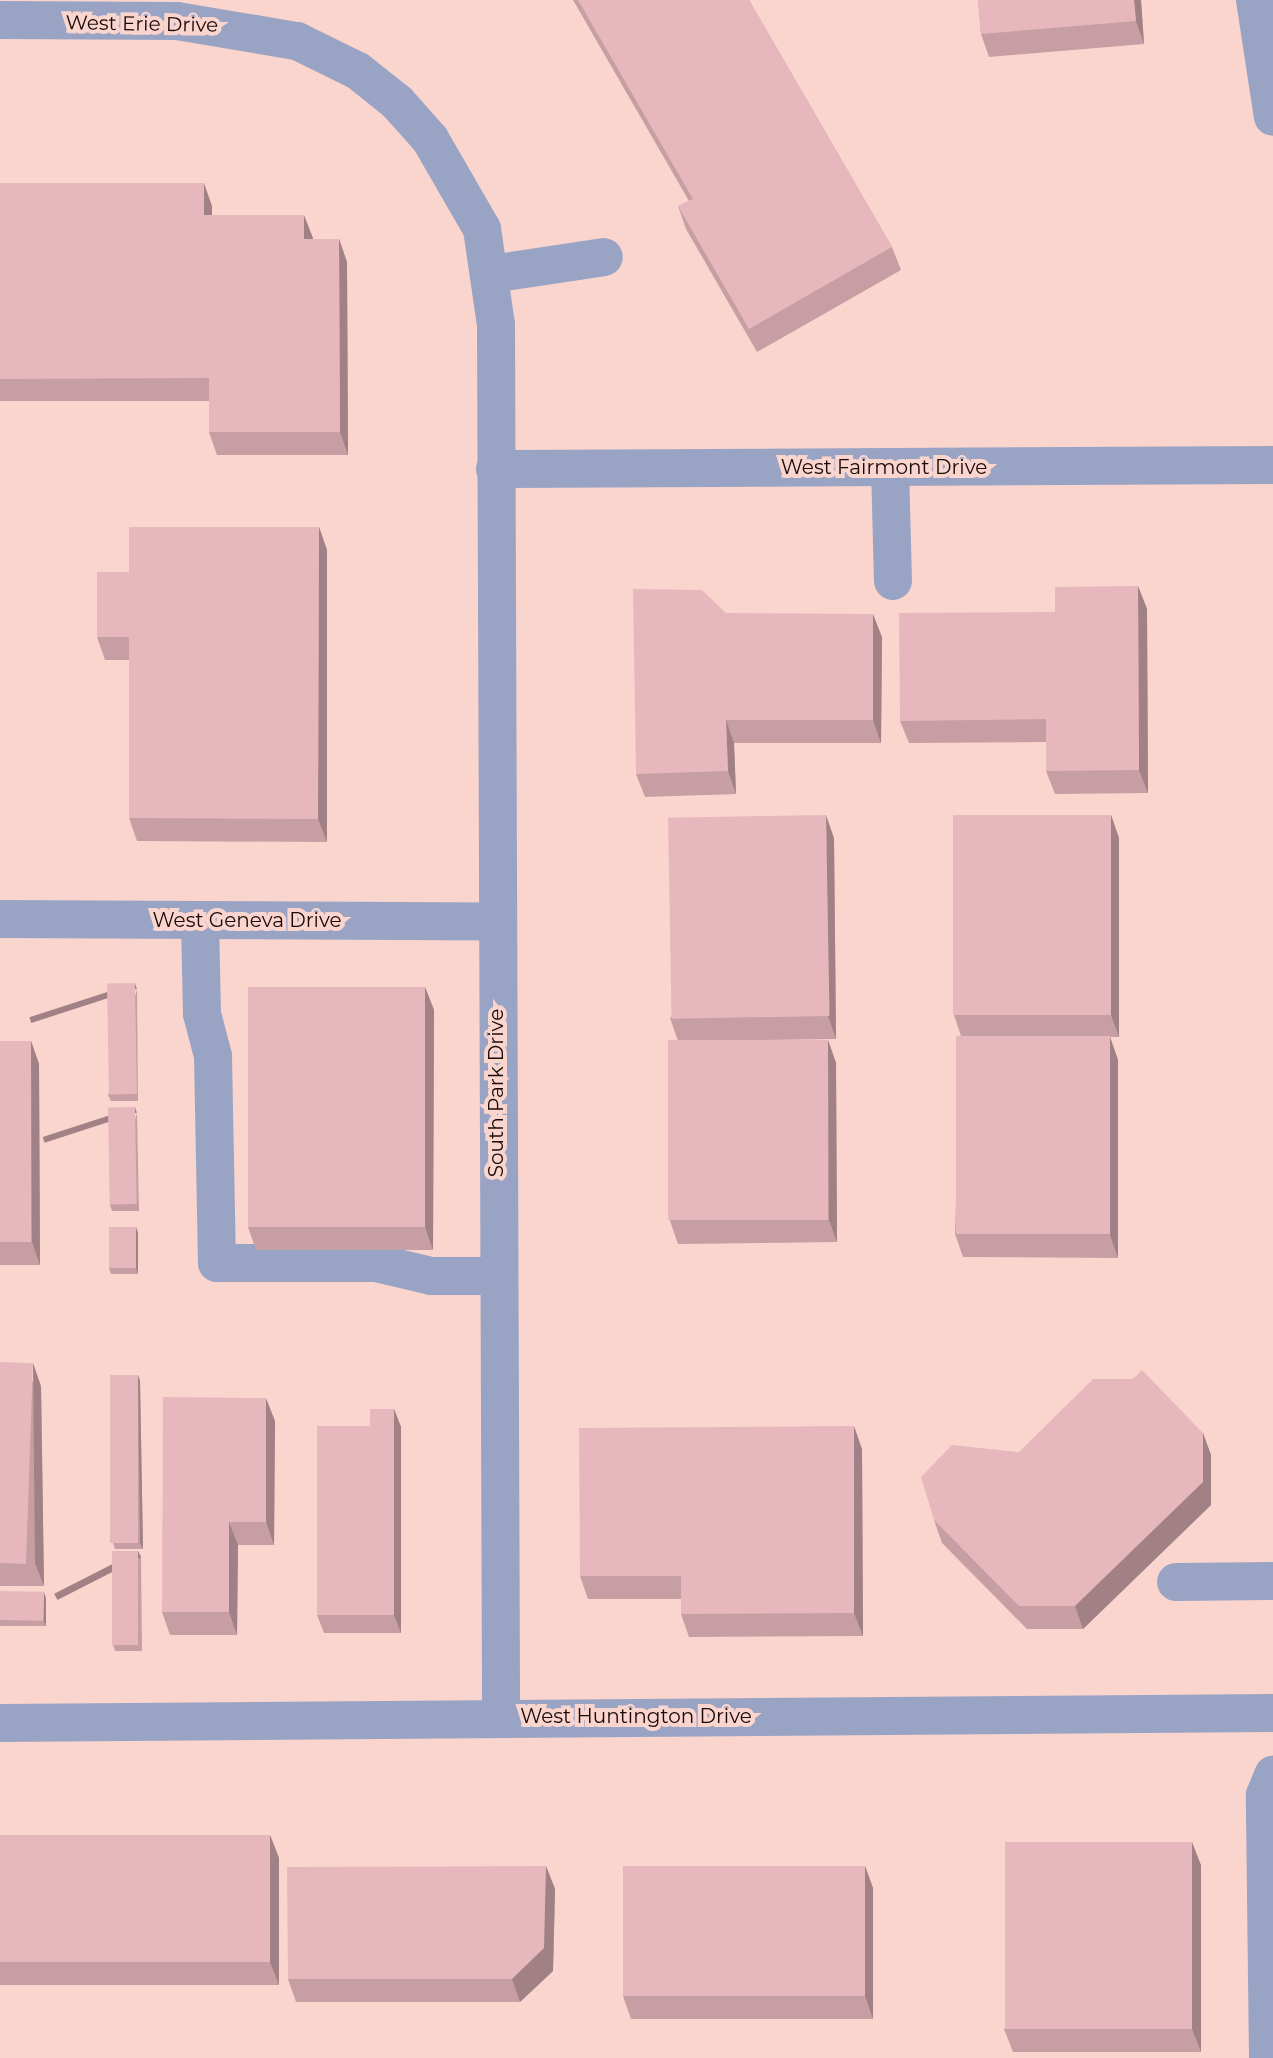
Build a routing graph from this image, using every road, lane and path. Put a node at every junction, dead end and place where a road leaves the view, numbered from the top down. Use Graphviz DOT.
graph roads {
  1 [pos="1255,0"];
  2 [pos="0,20"];
  3 [pos="1273,117"];
  4 [pos="604,257"];
  5 [pos="492,274"];
  6 [pos="1273,465"];
  7 [pos="890,467"];
  8 [pos="495,469"];
  9 [pos="893,581"];
  10 [pos="0,919"];
  11 [pos="200,920"];
  12 [pos="495,922"];
  13 [pos="497,1276"];
  14 [pos="1273,1581"];
  15 [pos="1176,1582"];
  16 [pos="1273,1713"];
  17 [pos="501,1717"];
  18 [pos="0,1723"];
  19 [pos="1273,1775"];
  20 [pos="1268,2058"];
  1 -- 3 [label="street"];
  2 -- 5 [label="street, West Erie Drive"];
  4 -- 5 [label="street"];
  5 -- 8 [label="street, West Erie Drive"];
  6 -- 7 [label="street, West Fairmont Drive"];
  7 -- 8 [label="street, West Fairmont Drive"];
  7 -- 9 [label="street"];
  8 -- 12 [label="street, South Park Drive"];
  10 -- 11 [label="street, West Geneva Drive"];
  11 -- 12 [label="street, West Geneva Drive"];
  11 -- 13 [label="street"];
  12 -- 13 [label="street, South Park Drive"];
  13 -- 17 [label="street, South Park Drive"];
  14 -- 15 [label="street"];
  16 -- 17 [label="street, West Huntington Drive"];
  17 -- 18 [label="street, West Huntington Drive"];
  19 -- 20 [label="street"];
}
